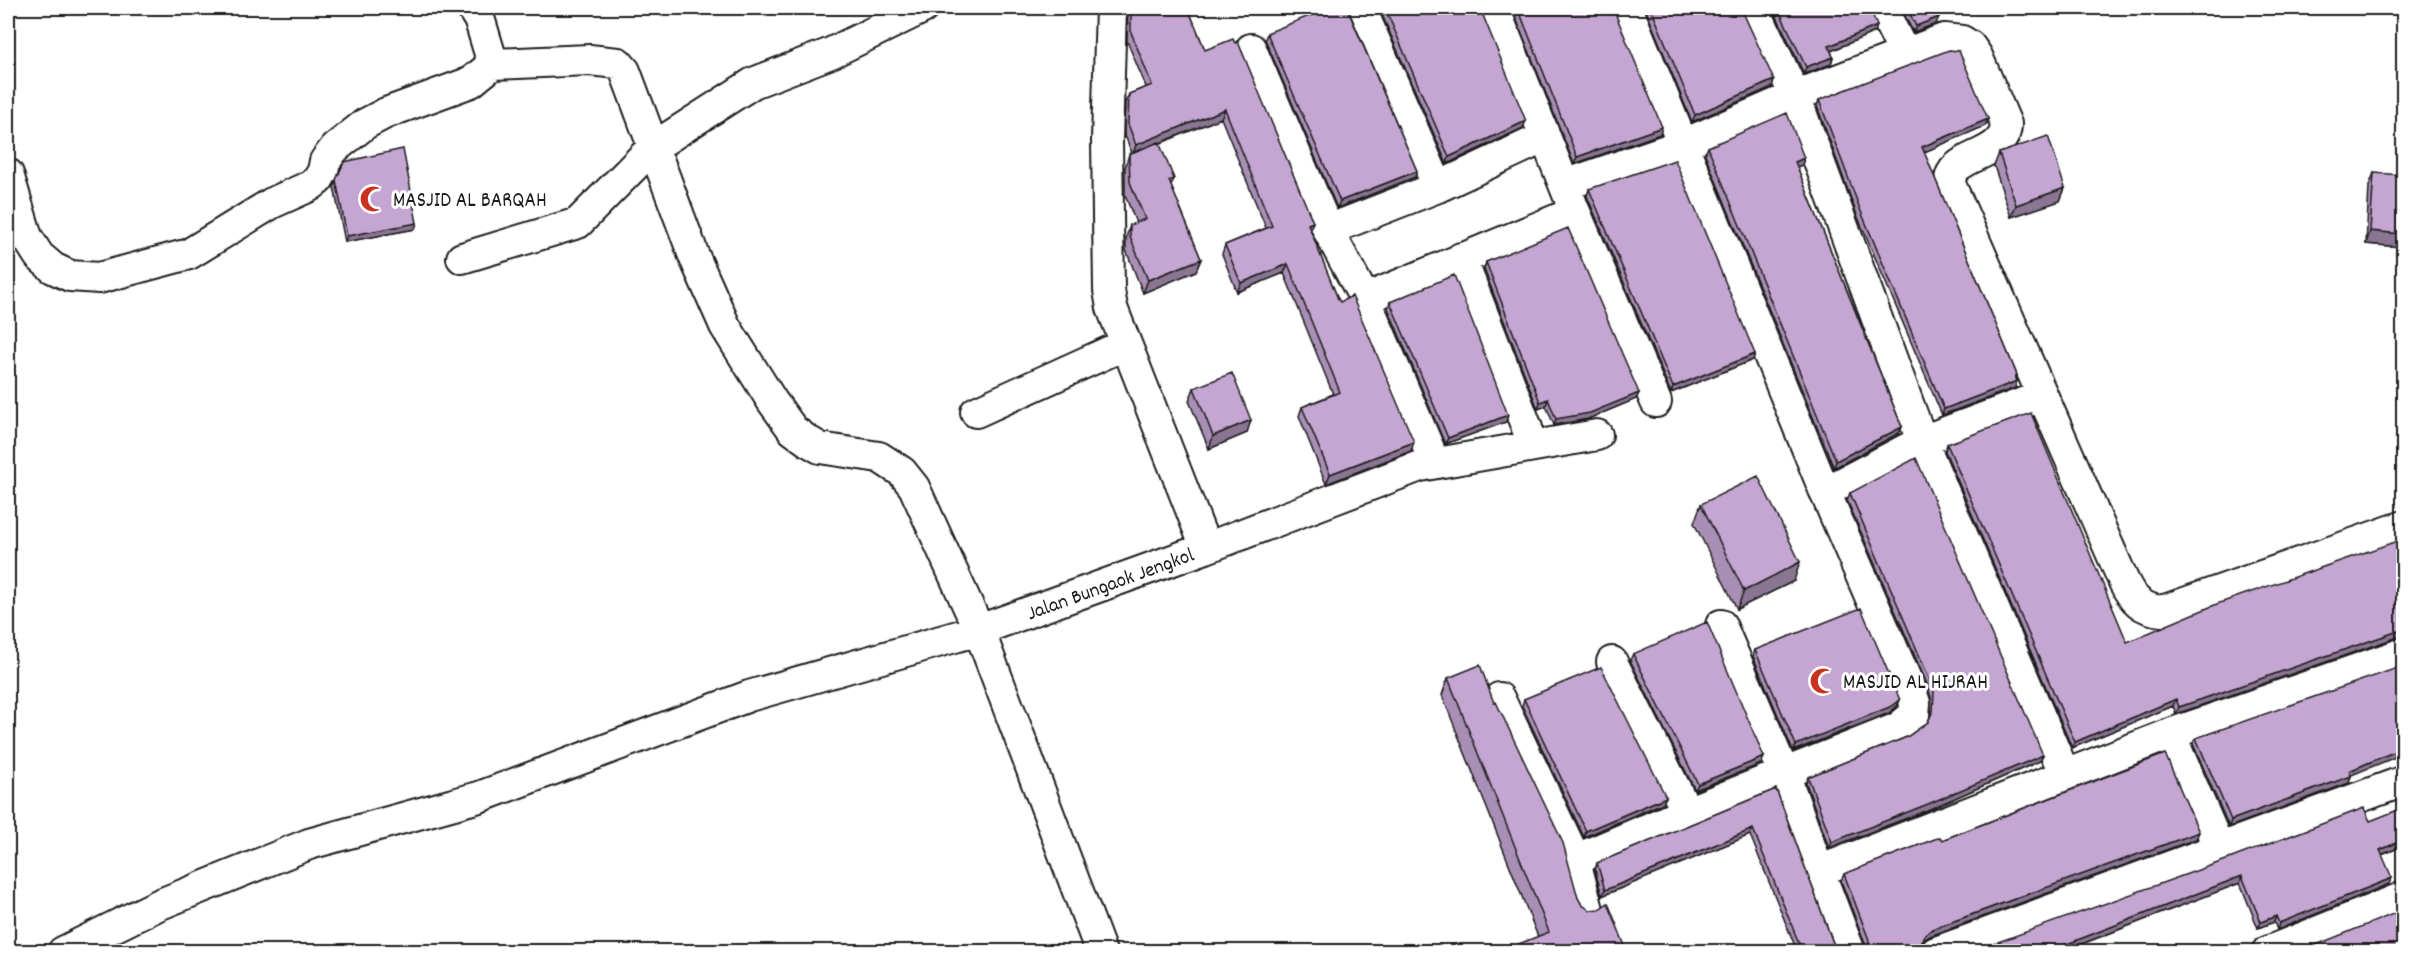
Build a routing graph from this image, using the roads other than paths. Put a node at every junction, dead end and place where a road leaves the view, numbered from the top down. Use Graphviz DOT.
graph roads {
  1 [pos="472,8"];
  2 [pos="923,8"];
  3 [pos="1112,8"];
  4 [pos="1494,8"];
  5 [pos="1627,8"];
  6 [pos="1754,8"];
  7 [pos="1882,8"];
  8 [pos="1361,9"];
  9 [pos="1251,50"];
  10 [pos="1904,53"];
  11 [pos="493,64"];
  12 [pos="1795,96"];
  13 [pos="1545,137"];
  14 [pos="1684,144"];
  15 [pos="652,148"];
  16 [pos="8,174"];
  17 [pos="1438,188"];
  18 [pos="1570,199"];
  19 [pos="1328,230"];
  20 [pos="462,258"];
  21 [pos="1461,258"];
  22 [pos="1365,298"];
  23 [pos="1124,345"];
  24 [pos="2042,396"];
  25 [pos="1656,402"];
  26 [pos="976,412"];
  27 [pos="1527,428"];
  28 [pos="1597,435"];
  29 [pos="1922,441"];
  30 [pos="1430,449"];
  31 [pos="1825,492"];
  32 [pos="2403,526"];
  33 [pos="1206,548"];
  34 [pos="1721,625"];
  35 [pos="979,630"];
  36 [pos="2403,653"];
  37 [pos="1612,662"];
  38 [pos="1499,698"];
  39 [pos="2170,734"];
  40 [pos="1784,773"];
  41 [pos="2065,775"];
  42 [pos="2403,781"];
  43 [pos="1687,812"];
  44 [pos="2220,850"];
  45 [pos="1573,854"];
  46 [pos="1818,871"];
  47 [pos="2403,897"];
  48 [pos="1588,910"];
  49 [pos="63,951"];
  50 [pos="1101,951"];
  51 [pos="1850,951"];
  52 [pos="1936,951"];
  53 [pos="2267,951"];
  1 -- 11 [label="street"];
  2 -- 15 [label="street"];
  3 -- 23 [label="street, Jalan Bungaok Jengkol"];
  4 -- 13 [label="street"];
  5 -- 14 [label="street"];
  6 -- 12 [label="street"];
  7 -- 10 [label="street"];
  8 -- 17 [label="street"];
  9 -- 19 [label="street"];
  10 -- 12 [label="street"];
  10 -- 24 [label="street"];
  11 -- 15 [label="street"];
  11 -- 16 [label="street"];
  12 -- 14 [label="street"];
  12 -- 29 [label="street"];
  13 -- 17 [label="street"];
  13 -- 18 [label="street"];
  14 -- 18 [label="street"];
  14 -- 31 [label="street"];
  15 -- 20 [label="street"];
  15 -- 35 [label="street"];
  17 -- 19 [label="street"];
  18 -- 21 [label="street"];
  18 -- 25 [label="street"];
  19 -- 22 [label="street"];
  21 -- 22 [label="street"];
  21 -- 27 [label="street"];
  22 -- 30 [label="street"];
  23 -- 26 [label="street"];
  23 -- 33 [label="street, Jalan Bungaok Jengkol"];
  24 -- 29 [label="street"];
  24 -- 32 [label="street"];
  28 -- 33 [label="street"];
  29 -- 31 [label="street"];
  29 -- 41 [label="street"];
  31 -- 40 [label="street"];
  33 -- 35 [label="street, Jalan Bungaok Jengkol"];
  34 -- 40 [label="street"];
  35 -- 49 [label="street, Jalan Bungaok Jengkol"];
  35 -- 50 [label="street"];
  36 -- 39 [label="street"];
  37 -- 43 [label="street"];
  38 -- 45 [label="street"];
  39 -- 41 [label="street"];
  39 -- 44 [label="street"];
  40 -- 43 [label="street"];
  40 -- 46 [label="street"];
  41 -- 46 [label="street"];
  42 -- 44 [label="street"];
  43 -- 45 [label="street"];
  44 -- 52 [label="street"];
  45 -- 48 [label="street"];
  46 -- 51 [label="street"];
  47 -- 53 [label="street"];
}
